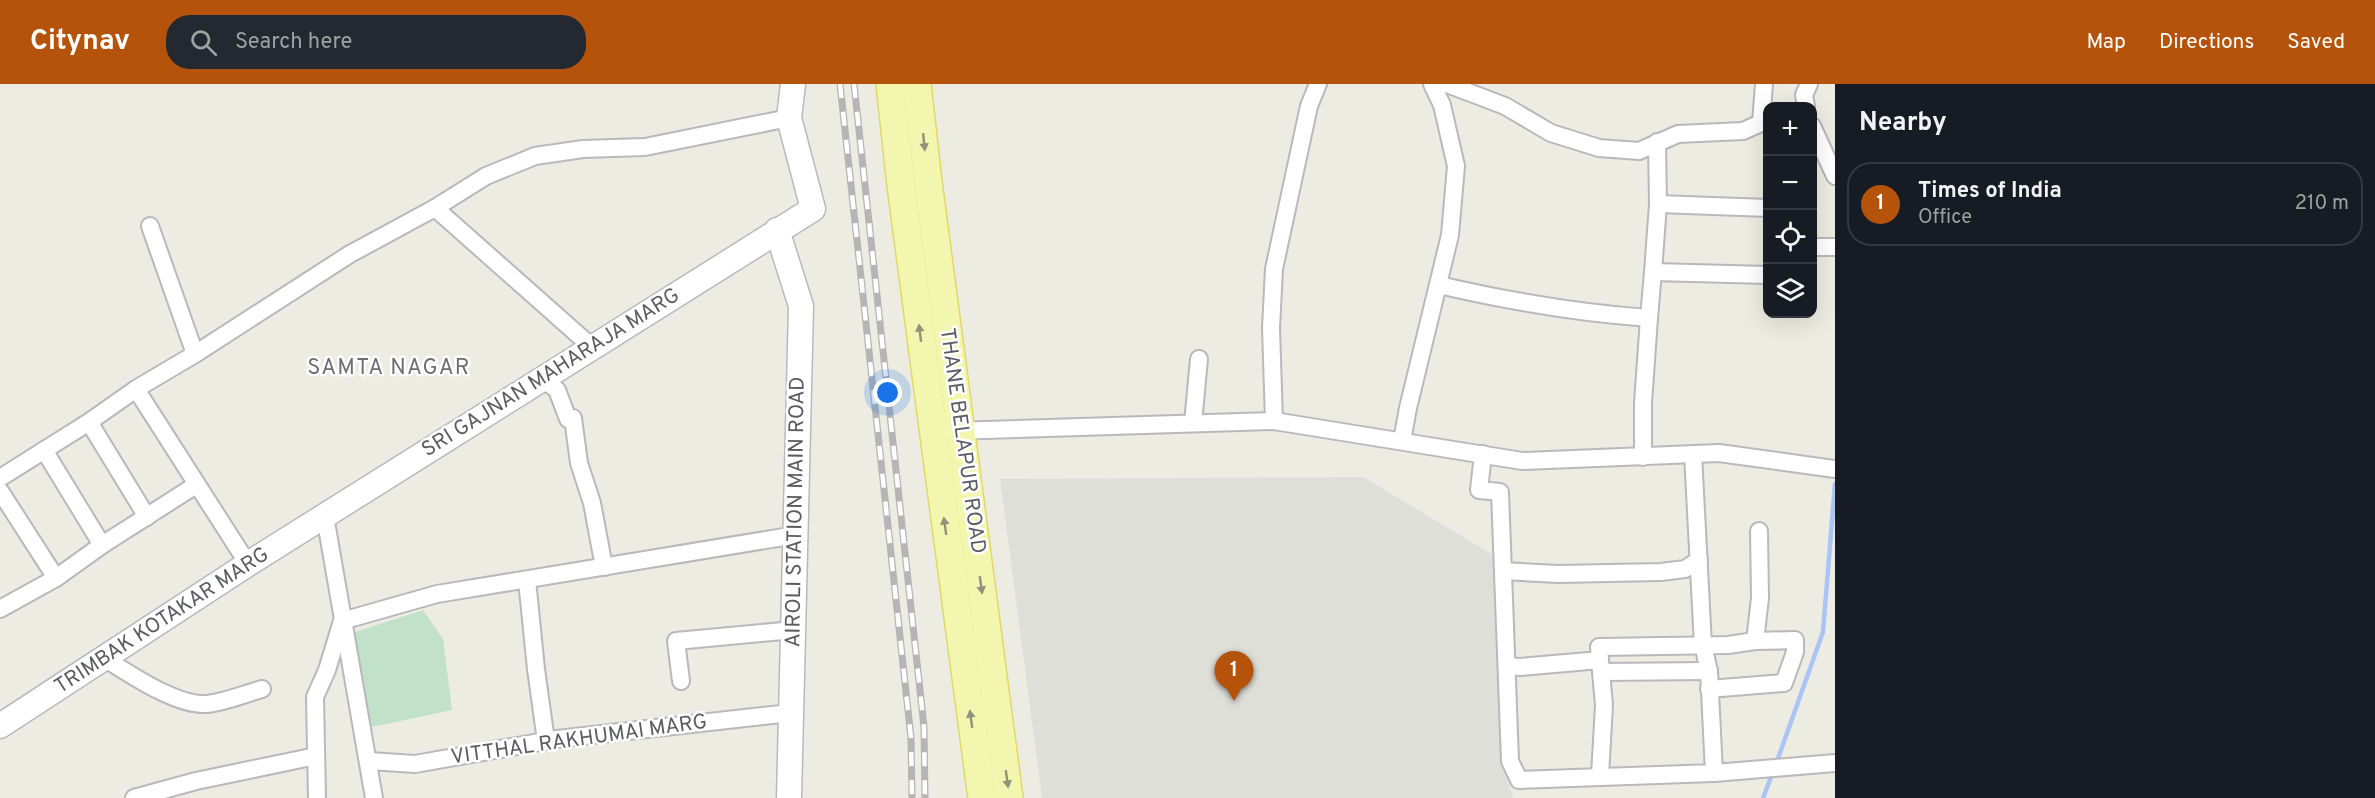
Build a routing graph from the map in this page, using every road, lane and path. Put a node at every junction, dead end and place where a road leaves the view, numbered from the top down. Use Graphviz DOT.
graph roads {
  1 [pos="793,84"];
  2 [pos="890,84"];
  3 [pos="917,84"];
  4 [pos="1317,84"];
  5 [pos="1432,84"];
  6 [pos="1447,84"];
  7 [pos="1764,84"];
  8 [pos="1809,84"];
  9 [pos="1805,102"];
  10 [pos="789,118"];
  11 [pos="1817,137"];
  12 [pos="1657,142"];
  13 [pos="1835,176"];
  14 [pos="1658,204"];
  15 [pos="435,208"];
  16 [pos="1763,208"];
  17 [pos="150,226"];
  18 [pos="777,230"];
  19 [pos="1817,247"];
  20 [pos="1835,247"];
  21 [pos="1653,272"];
  22 [pos="1763,275"];
  23 [pos="1439,285"];
  24 [pos="1649,318"];
  25 [pos="593,348"];
  26 [pos="195,354"];
  27 [pos="1199,359"];
  28 [pos="543,379"];
  29 [pos="136,389"];
  30 [pos="1274,421"];
  31 [pos="89,422"];
  32 [pos="1193,423"];
  33 [pos="960,430"];
  34 [pos="933,433"];
  35 [pos="1402,441"];
  36 [pos="44,450"];
  37 [pos="1483,454"];
  38 [pos="1693,454"];
  39 [pos="1643,457"];
  40 [pos="1832,469"];
  41 [pos="0,478"];
  42 [pos="196,484"];
  43 [pos="0,491"];
  44 [pos="325,516"];
  45 [pos="147,517"];
  46 [pos="1759,531"];
  47 [pos="796,535"];
  48 [pos="102,545"];
  49 [pos="1699,560"];
  50 [pos="248,564"];
  51 [pos="604,567"];
  52 [pos="1503,572"];
  53 [pos="56,578"];
  54 [pos="527,580"];
  55 [pos="0,609"];
  56 [pos="342,621"];
  57 [pos="793,630"];
  58 [pos="1755,641"];
  59 [pos="1703,645"];
  60 [pos="104,658"];
  61 [pos="1507,666"];
  62 [pos="1601,666"];
  63 [pos="1709,671"];
  64 [pos="681,681"];
  65 [pos="262,689"];
  66 [pos="1709,689"];
  67 [pos="790,713"];
  68 [pos="0,726"];
  69 [pos="546,741"];
  70 [pos="316,756"];
  71 [pos="369,761"];
  72 [pos="1835,763"];
  73 [pos="1714,773"];
  74 [pos="1600,776"];
  75 [pos="134,798"];
  76 [pos="317,798"];
  77 [pos="374,798"];
  78 [pos="789,798"];
  79 [pos="982,798"];
  80 [pos="1010,798"];
  1 -- 10 [label="street"];
  34 -- 2 [label="main road, THANE BELAPUR ROAD, one-way"];
  3 -- 33 [label="main road, THANE BELAPUR ROAD, one-way"];
  4 -- 30 [label="street"];
  5 -- 23 [label="street"];
  6 -- 12 [label="street"];
  7 -- 12 [label="street"];
  8 -- 9 [label="street"];
  10 -- 15 [label="street"];
  10 -- 18 [label="street, SRI GAJNAN MAHARAJA MARG"];
  11 -- 13 [label="street"];
  12 -- 14 [label="street"];
  14 -- 16 [label="street"];
  14 -- 21 [label="street"];
  15 -- 25 [label="street"];
  15 -- 26 [label="street"];
  17 -- 26 [label="street"];
  18 -- 25 [label="street, SRI GAJNAN MAHARAJA MARG"];
  18 -- 47 [label="street, AIROLI STATION MAIN ROAD"];
  19 -- 20 [label="street"];
  21 -- 22 [label="street"];
  21 -- 24 [label="street"];
  23 -- 24 [label="street"];
  23 -- 35 [label="street"];
  24 -- 39 [label="street"];
  25 -- 28 [label="street, SRI GAJNAN MAHARAJA MARG"];
  26 -- 29 [label="street"];
  27 -- 32 [label="street"];
  28 -- 44 [label="street, SRI GAJNAN MAHARAJA MARG"];
  28 -- 51 [label="street"];
  29 -- 31 [label="street"];
  29 -- 42 [label="street"];
  30 -- 32 [label="street"];
  30 -- 35 [label="street"];
  31 -- 36 [label="street"];
  31 -- 45 [label="street"];
  32 -- 33 [label="street"];
  33 -- 34 [label="street"];
  33 -- 80 [label="main road, THANE BELAPUR ROAD, one-way"];
  79 -- 34 [label="main road, THANE BELAPUR ROAD, one-way"];
  35 -- 37 [label="street"];
  36 -- 41 [label="street"];
  36 -- 48 [label="street"];
  37 -- 39 [label="street"];
  37 -- 52 [label="street"];
  38 -- 39 [label="street"];
  38 -- 40 [label="street"];
  38 -- 49 [label="street"];
  42 -- 45 [label="street"];
  42 -- 50 [label="street"];
  43 -- 53 [label="street"];
  44 -- 50 [label="street, TRIMBAK KOTAKAR MARG"];
  44 -- 56 [label="street"];
  45 -- 48 [label="street"];
  46 -- 58 [label="street"];
  47 -- 51 [label="street"];
  47 -- 57 [label="street, AIROLI STATION MAIN ROAD"];
  48 -- 53 [label="street"];
  49 -- 52 [label="street"];
  49 -- 59 [label="street"];
  50 -- 60 [label="street, TRIMBAK KOTAKAR MARG"];
  51 -- 54 [label="street"];
  52 -- 61 [label="street"];
  53 -- 55 [label="street"];
  54 -- 56 [label="street"];
  54 -- 69 [label="street"];
  56 -- 70 [label="street"];
  56 -- 71 [label="street"];
  57 -- 64 [label="street"];
  57 -- 67 [label="street, AIROLI STATION MAIN ROAD"];
  58 -- 59 [label="street"];
  58 -- 66 [label="street"];
  59 -- 62 [label="street"];
  59 -- 63 [label="street"];
  60 -- 65 [label="street"];
  60 -- 68 [label="street, TRIMBAK KOTAKAR MARG"];
  61 -- 62 [label="street"];
  61 -- 74 [label="street"];
  62 -- 63 [label="street"];
  62 -- 74 [label="street"];
  63 -- 66 [label="street"];
  66 -- 73 [label="street"];
  67 -- 69 [label="street, VITTHAL RAKHUMAI MARG"];
  67 -- 78 [label="street, AIROLI STATION MAIN ROAD"];
  69 -- 71 [label="street, VITTHAL RAKHUMAI MARG"];
  70 -- 75 [label="street"];
  70 -- 76 [label="street"];
  71 -- 77 [label="street"];
  72 -- 73 [label="street"];
  73 -- 74 [label="street"];
}
